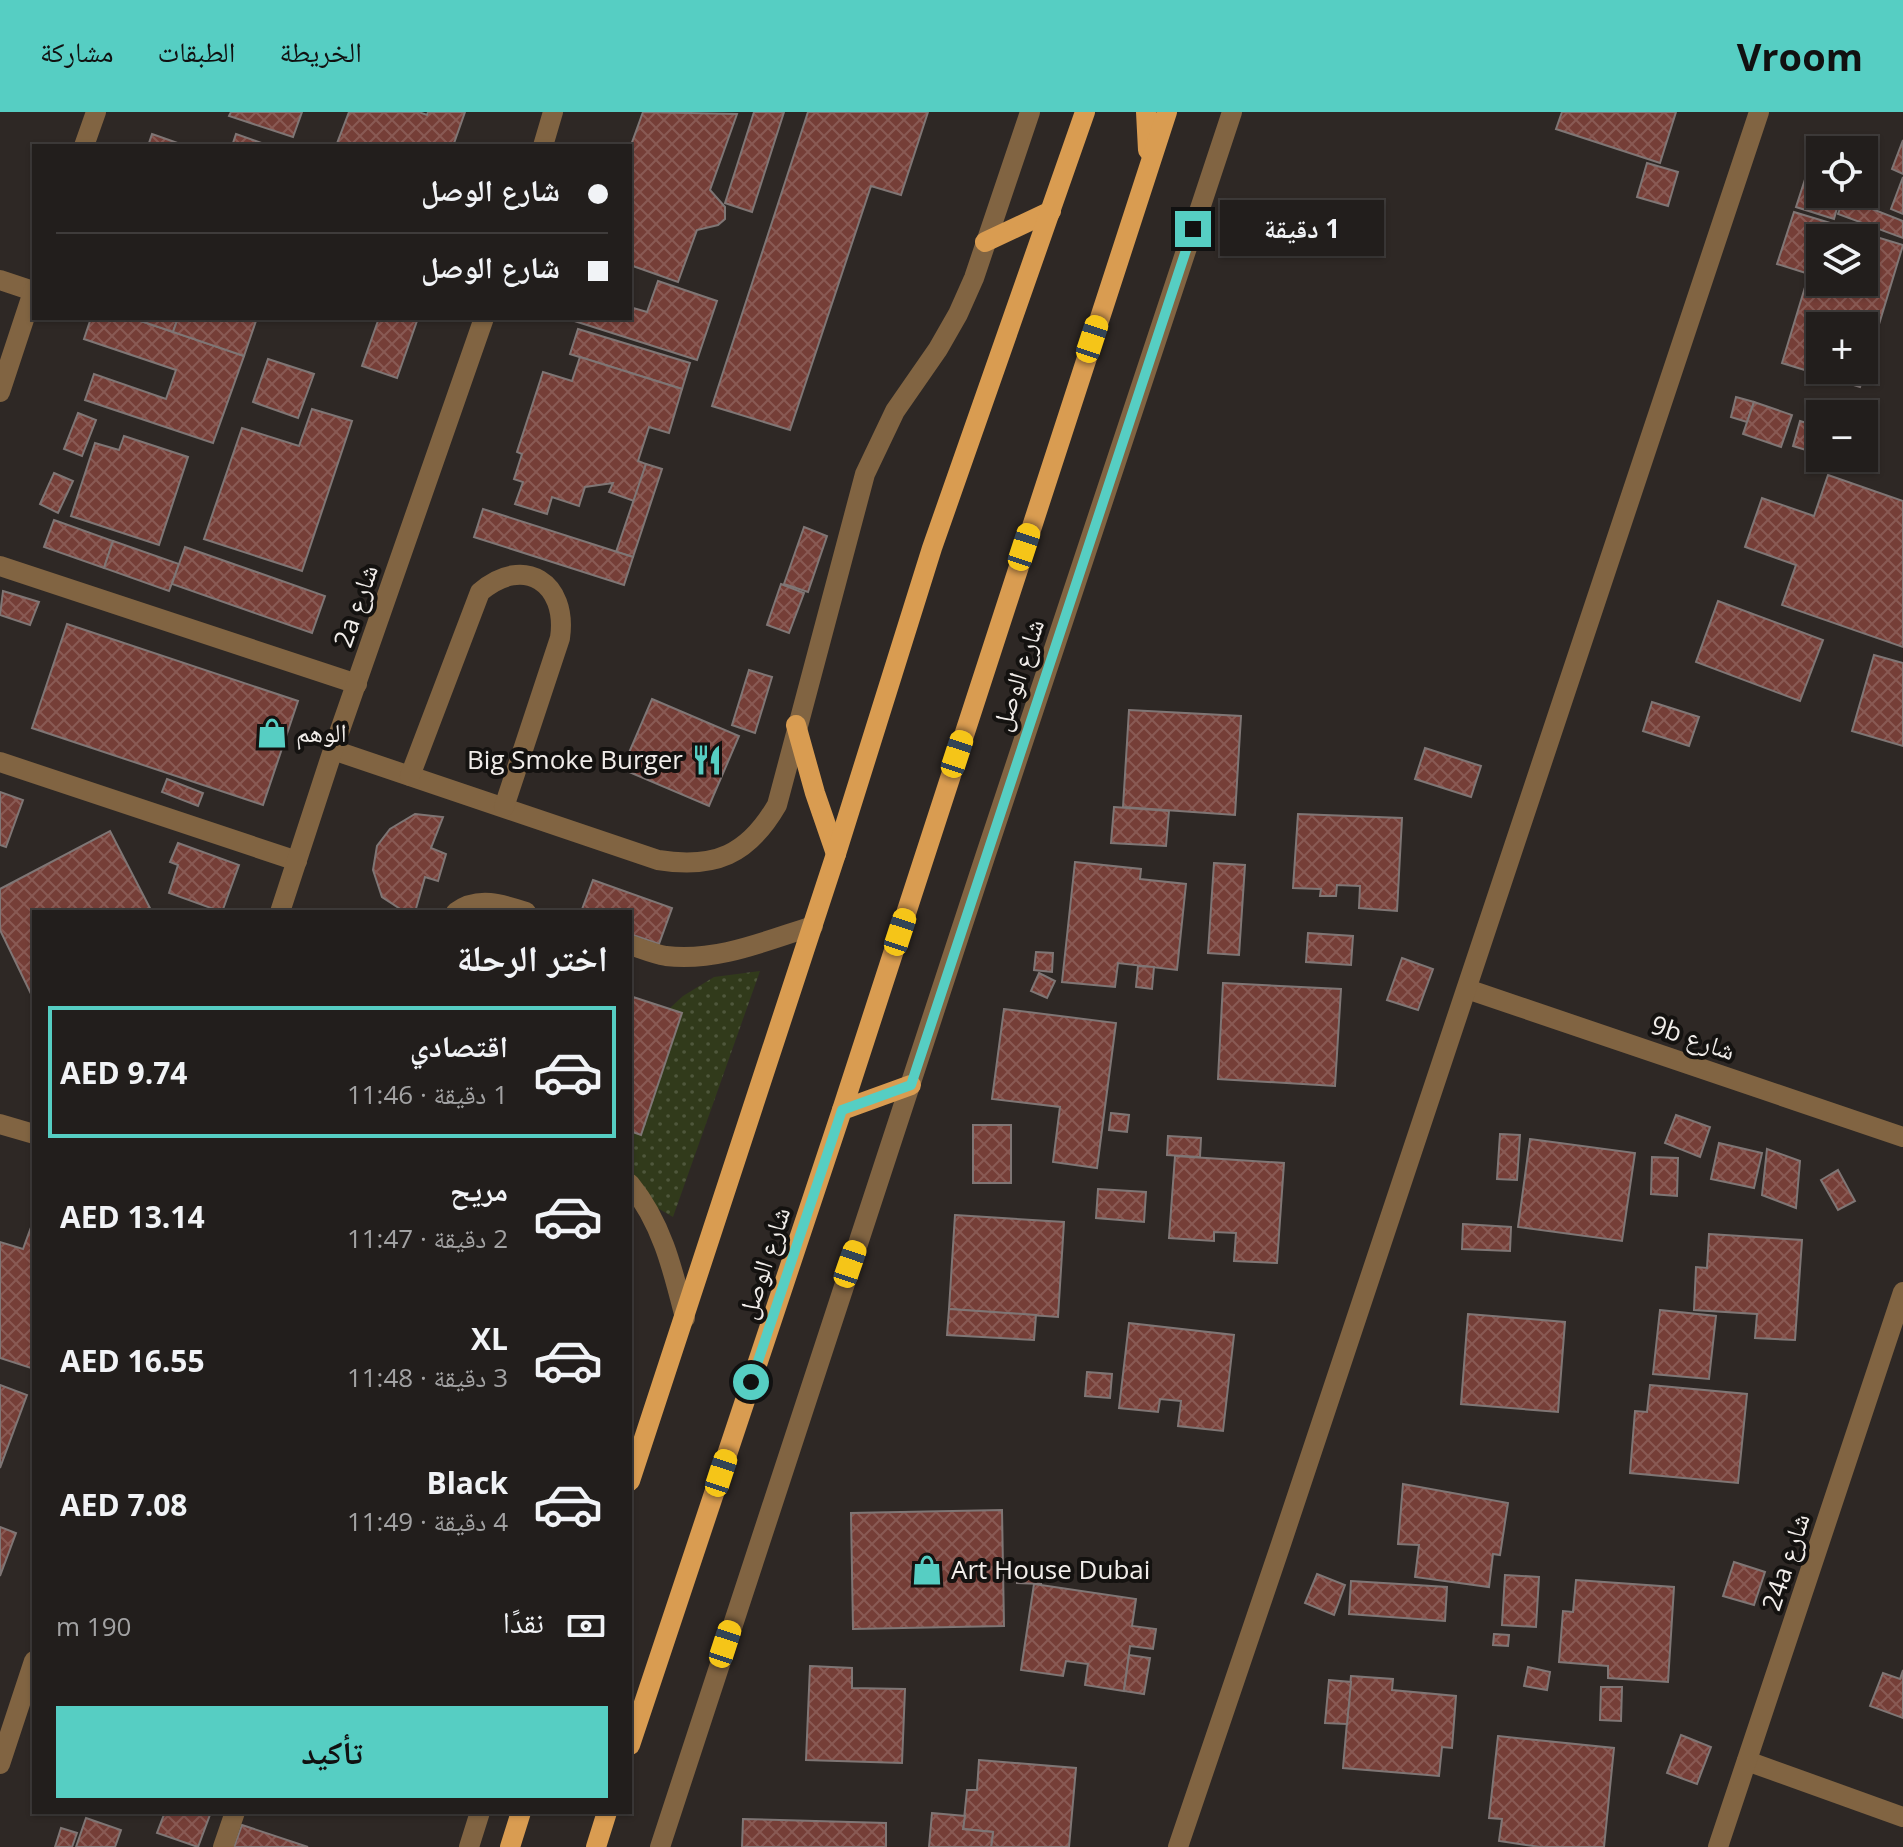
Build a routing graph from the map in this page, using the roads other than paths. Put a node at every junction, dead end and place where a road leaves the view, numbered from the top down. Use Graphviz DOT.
graph roads {
  1 [pos="96,112"];
  2 [pos="553,112"];
  3 [pos="1030,112"];
  4 [pos="1085,112"];
  5 [pos="1146,112"];
  6 [pos="1167,112"];
  7 [pos="1232,112"];
  8 [pos="1759,112"];
  9 [pos="85,144"];
  10 [pos="544,144"];
  11 [pos="1149,162"];
  12 [pos="1051,211"];
  13 [pos="985,242"];
  14 [pos="0,280"];
  15 [pos="32,289"];
  16 [pos="32,296"];
  17 [pos="483,320"];
  18 [pos="0,392"];
  19 [pos="0,566"];
  20 [pos="357,684"];
  21 [pos="796,725"];
  22 [pos="333,750"];
  23 [pos="0,762"];
  24 [pos="410,776"];
  25 [pos="504,807"];
  26 [pos="836,854"];
  27 [pos="297,861"];
  28 [pos="281,910"];
  29 [pos="459,910"];
  30 [pos="517,910"];
  31 [pos="813,926"];
  32 [pos="632,946"];
  33 [pos="1467,989"];
  34 [pos="911,1085"];
  35 [pos="842,1110"];
  36 [pos="0,1124"];
  37 [pos="32,1133"];
  38 [pos="1903,1137"];
  39 [pos="632,1187"];
  40 [pos="1903,1292"];
  41 [pos="685,1318"];
  42 [pos="632,1475"];
  43 [pos="32,1667"];
  44 [pos="632,1739"];
  45 [pos="1747,1761"];
  46 [pos="0,1764"];
  47 [pos="234,1814"];
  48 [pos="479,1814"];
  49 [pos="520,1814"];
  50 [pos="606,1814"];
  51 [pos="1903,1817"];
  52 [pos="223,1847"];
  53 [pos="469,1847"];
  54 [pos="510,1847"];
  55 [pos="596,1847"];
  56 [pos="660,1847"];
  57 [pos="1178,1847"];
  58 [pos="1718,1847"];
  1 -- 9 [label="street"];
  2 -- 10 [label="street"];
  3 -- 13 [label="street"];
  4 -- 12 [label="main road"];
  5 -- 11 [label="main road"];
  6 -- 11 [label="main road, شارع الوصل"];
  7 -- 34 [label="street, شارع الوصل"];
  8 -- 33 [label="street"];
  11 -- 35 [label="main road, شارع الوصل"];
  12 -- 13 [label="main road"];
  12 -- 26 [label="main road"];
  13 -- 21 [label="street"];
  14 -- 15 [label="street"];
  16 -- 18 [label="street"];
  17 -- 20 [label="street, 2a شارع"];
  19 -- 20 [label="street"];
  20 -- 22 [label="street, 2a شارع"];
  21 -- 25 [label="street"];
  21 -- 26 [label="main road"];
  22 -- 24 [label="street"];
  22 -- 27 [label="street, 2a شارع"];
  23 -- 27 [label="street"];
  24 -- 25 [label="street"];
  24 -- 25 [label="street"];
  26 -- 31 [label="main road"];
  27 -- 28 [label="street, 2a شارع"];
  29 -- 30 [label="street"];
  31 -- 32 [label="street"];
  31 -- 41 [label="main road"];
  33 -- 38 [label="street, 9b شارع"];
  33 -- 57 [label="street"];
  34 -- 35 [label="main road"];
  34 -- 56 [label="street, شارع الوصل"];
  35 -- 44 [label="main road, شارع الوصل"];
  36 -- 37 [label="street"];
  39 -- 41 [label="street"];
  40 -- 45 [label="street, 24a شارع"];
  41 -- 42 [label="main road"];
  43 -- 46 [label="street"];
  45 -- 51 [label="street"];
  45 -- 58 [label="street, 24a شارع"];
  47 -- 52 [label="street"];
  48 -- 53 [label="street"];
  49 -- 54 [label="main road"];
  50 -- 55 [label="main road"];
}
